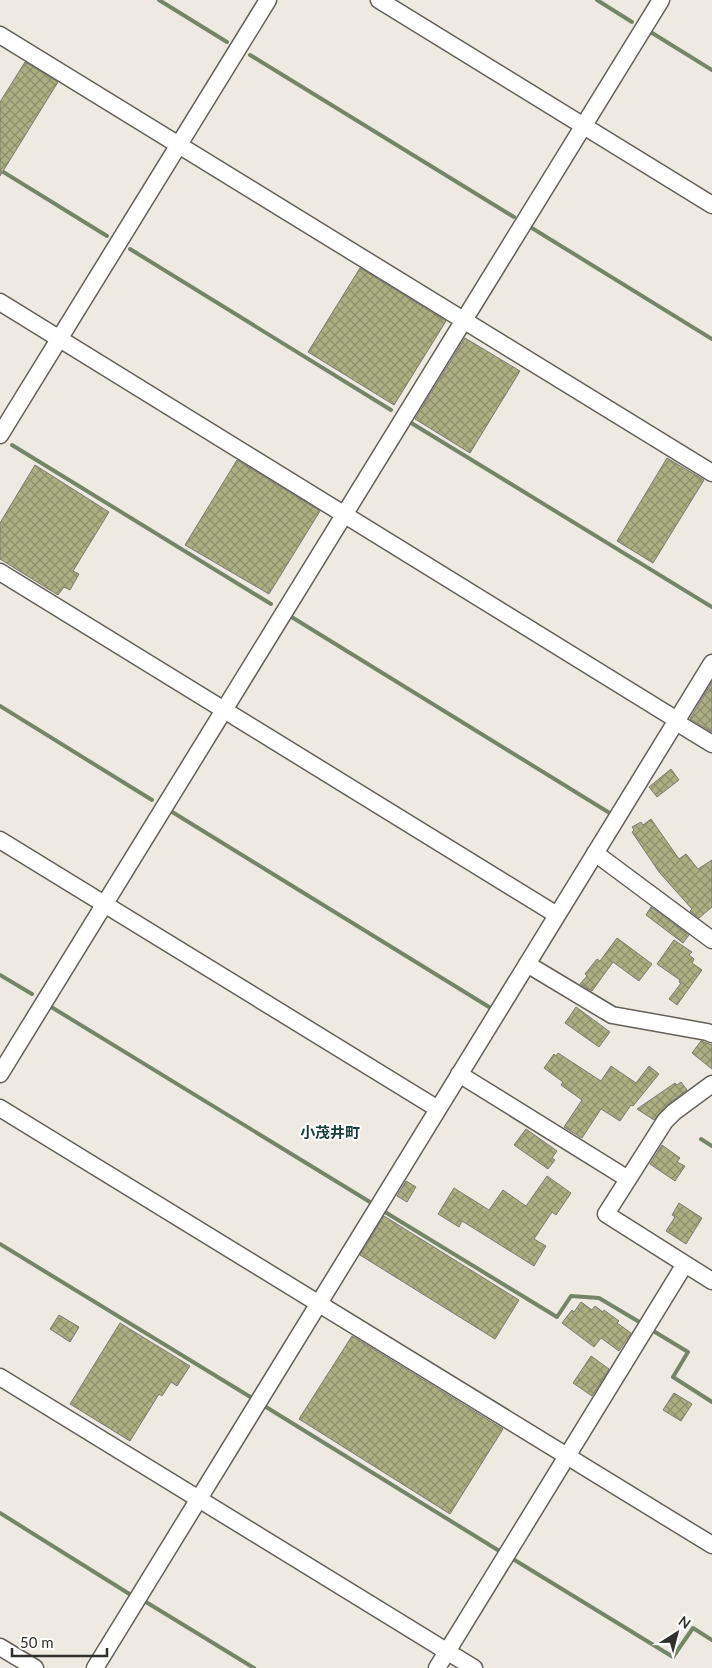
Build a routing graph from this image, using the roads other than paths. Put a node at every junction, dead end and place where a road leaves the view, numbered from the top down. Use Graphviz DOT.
graph roads {
  1 [pos="268,0"];
  2 [pos="379,0"];
  3 [pos="661,0"];
  4 [pos="0,35"];
  5 [pos="580,124"];
  6 [pos="178,145"];
  7 [pos="712,205"];
  8 [pos="0,302"];
  9 [pos="464,320"];
  10 [pos="59,339"];
  11 [pos="0,435"];
  12 [pos="712,473"];
  13 [pos="345,515"];
  14 [pos="0,572"];
  15 [pos="712,663"];
  16 [pos="220,708"];
  17 [pos="676,721"];
  18 [pos="712,744"];
  19 [pos="0,840"];
  20 [pos="595,853"];
  21 [pos="101,902"];
  22 [pos="557,915"];
  23 [pos="712,940"];
  24 [pos="527,964"];
  25 [pos="712,1034"];
  26 [pos="0,1074"];
  27 [pos="459,1074"];
  28 [pos="712,1084"];
  29 [pos="0,1108"];
  30 [pos="438,1109"];
  31 [pos="628,1179"];
  32 [pos="685,1264"];
  33 [pos="712,1280"];
  34 [pos="318,1304"];
  35 [pos="0,1377"];
  36 [pos="567,1456"];
  37 [pos="199,1499"];
  38 [pos="712,1546"];
  39 [pos="0,1646"];
  40 [pos="447,1651"];
  41 [pos="35,1668"];
  42 [pos="95,1668"];
  43 [pos="437,1668"];
  44 [pos="474,1668"];
  1 -- 6 [label="street"];
  2 -- 5 [label="street"];
  3 -- 5 [label="street"];
  4 -- 6 [label="street"];
  5 -- 7 [label="street"];
  5 -- 9 [label="street"];
  6 -- 9 [label="street"];
  6 -- 10 [label="street"];
  8 -- 10 [label="street"];
  9 -- 12 [label="street"];
  9 -- 13 [label="street"];
  10 -- 11 [label="street"];
  10 -- 13 [label="street"];
  13 -- 16 [label="street"];
  13 -- 17 [label="street"];
  14 -- 16 [label="street"];
  15 -- 17 [label="street"];
  16 -- 21 [label="street"];
  16 -- 22 [label="street"];
  17 -- 18 [label="street"];
  17 -- 20 [label="street"];
  19 -- 21 [label="street"];
  20 -- 22 [label="street"];
  20 -- 23 [label="street"];
  21 -- 26 [label="street"];
  21 -- 30 [label="street"];
  22 -- 24 [label="street"];
  24 -- 25 [label="street"];
  24 -- 27 [label="street"];
  27 -- 30 [label="street"];
  27 -- 31 [label="street"];
  28 -- 31 [label="street"];
  29 -- 34 [label="street"];
  30 -- 34 [label="street"];
  31 -- 32 [label="street"];
  32 -- 33 [label="street"];
  32 -- 36 [label="street"];
  34 -- 36 [label="street"];
  34 -- 37 [label="street"];
  35 -- 37 [label="street"];
  36 -- 38 [label="street"];
  36 -- 40 [label="street"];
  37 -- 40 [label="street"];
  37 -- 42 [label="street"];
  39 -- 41 [label="street"];
  40 -- 43 [label="street"];
  40 -- 44 [label="street"];
}
